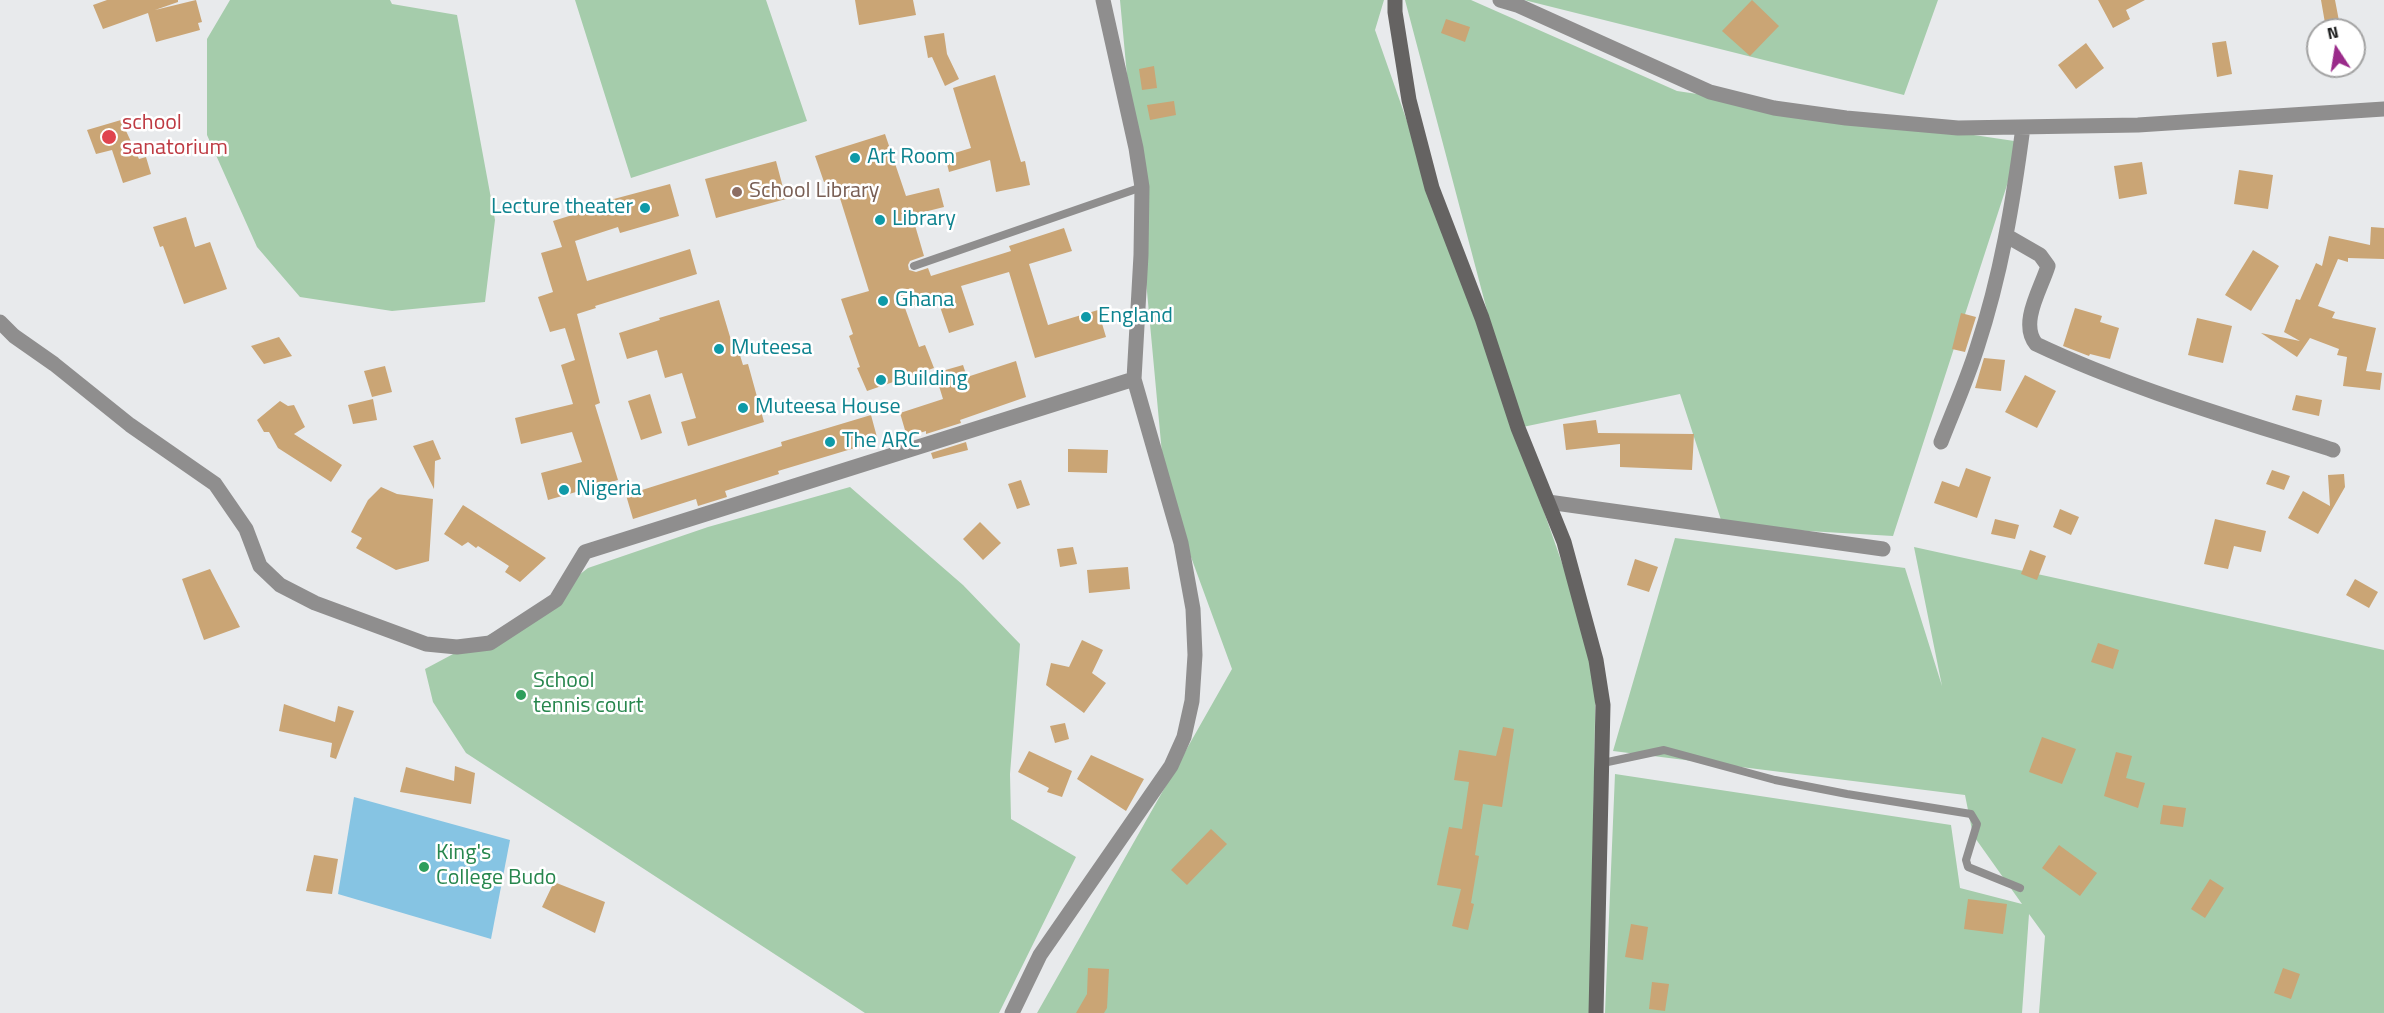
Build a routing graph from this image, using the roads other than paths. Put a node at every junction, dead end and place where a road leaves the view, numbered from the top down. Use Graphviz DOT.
graph roads {
  1 [pos="1102,0"];
  2 [pos="1395,0"];
  3 [pos="1500,0"];
  4 [pos="2384,109"];
  5 [pos="2023,127"];
  6 [pos="1142,188"];
  7 [pos="2007,236"];
  8 [pos="914,266"];
  9 [pos="0,322"];
  10 [pos="1134,379"];
  11 [pos="1941,442"];
  12 [pos="2333,450"];
  13 [pos="1548,502"];
  14 [pos="1884,549"];
  15 [pos="1603,763"];
  16 [pos="2020,888"];
  17 [pos="1012,1013"];
  18 [pos="1596,1013"];
  1 -- 6 [label="street"];
  2 -- 13 [label="street"];
  3 -- 5 [label="street"];
  4 -- 5 [label="street"];
  5 -- 7 [label="street"];
  6 -- 8 [label="lane"];
  6 -- 10 [label="street"];
  7 -- 11 [label="street"];
  7 -- 12 [label="street"];
  9 -- 10 [label="street"];
  10 -- 17 [label="street"];
  13 -- 14 [label="street"];
  13 -- 15 [label="street"];
  15 -- 16 [label="lane"];
  15 -- 18 [label="street"];
}
